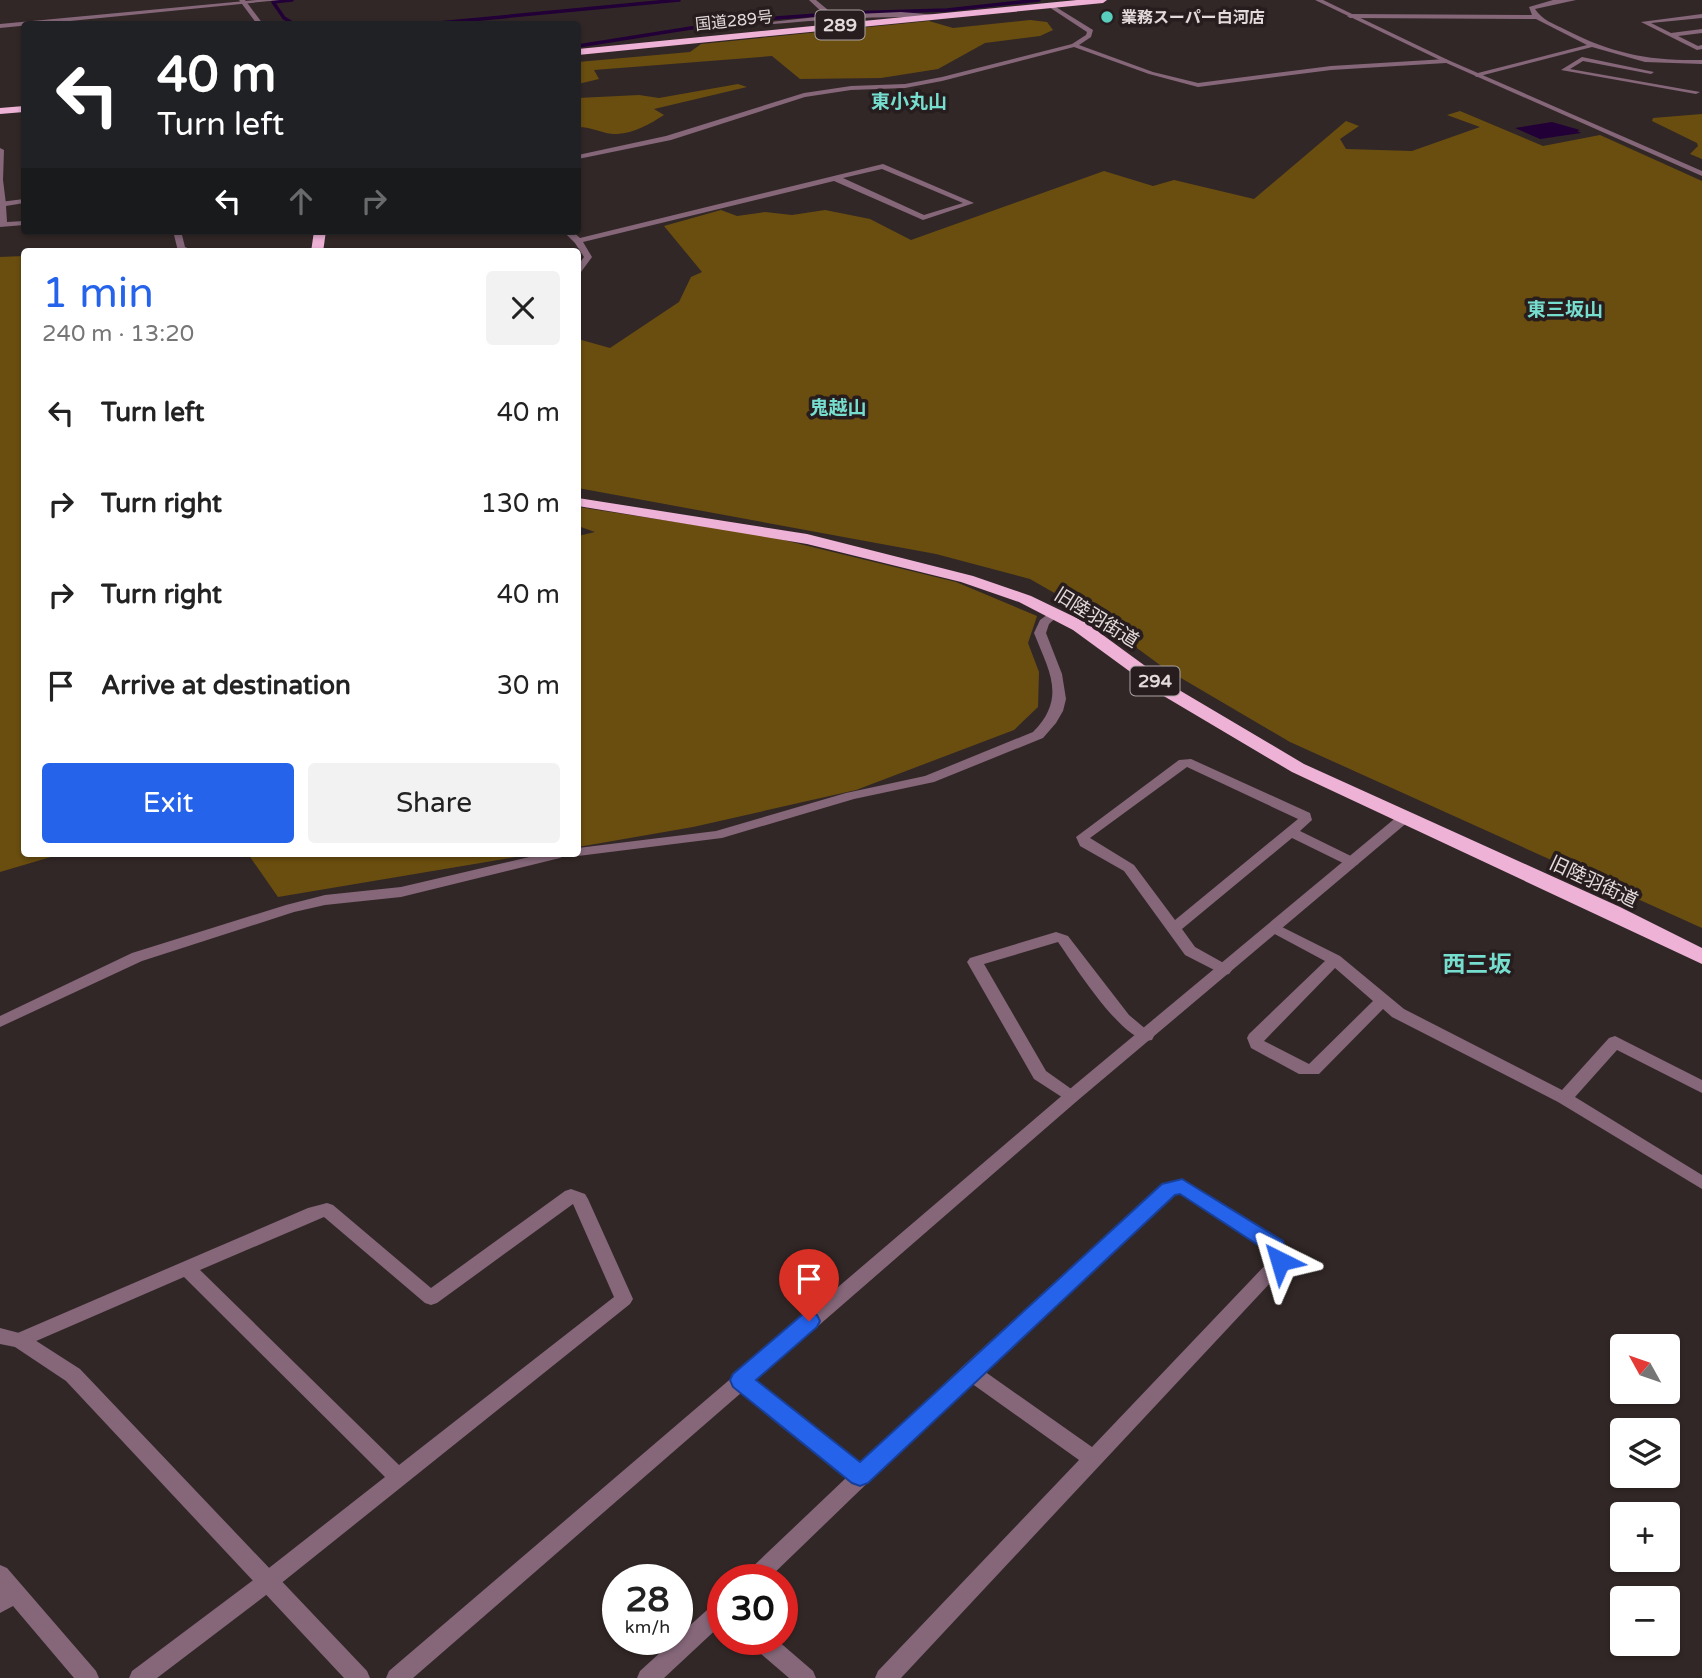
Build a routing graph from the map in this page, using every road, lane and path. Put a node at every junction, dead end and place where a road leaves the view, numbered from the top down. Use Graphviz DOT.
graph roads {
  1 [pos="189,0"];
  2 [pos="277,0"];
  3 [pos="812,0"];
  4 [pos="1103,0"];
  5 [pos="1318,0"];
  6 [pos="1556,0"];
  7 [pos="1573,0"];
  8 [pos="243,1"];
  9 [pos="1051,6"];
  10 [pos="192,8"];
  11 [pos="947,16"];
  12 [pos="1350,16"];
  13 [pos="1702,16"];
  14 [pos="832,17"];
  15 [pos="1538,17"];
  16 [pos="53,21"];
  17 [pos="258,21"];
  18 [pos="773,22"];
  19 [pos="21,24"];
  20 [pos="0,26"];
  21 [pos="1702,31"];
  22 [pos="1670,35"];
  23 [pos="1073,45"];
  24 [pos="1590,46"];
  25 [pos="1702,47"];
  26 [pos="581,52"];
  27 [pos="1446,61"];
  28 [pos="1702,62"];
  29 [pos="1664,64"];
  30 [pos="1651,72"];
  31 [pos="1476,75"];
  32 [pos="1637,82"];
  33 [pos="1700,90"];
  34 [pos="21,109"];
  35 [pos="0,111"];
  36 [pos="0,150"];
  37 [pos="581,156"];
  38 [pos="1702,174"];
  39 [pos="835,178"];
  40 [pos="0,180"];
  41 [pos="21,201"];
  42 [pos="2,204"];
  43 [pos="21,223"];
  44 [pos="2,225"];
  45 [pos="571,235"];
  46 [pos="578,241"];
  47 [pos="581,266"];
  48 [pos="581,502"];
  49 [pos="1055,613"];
  50 [pos="1404,818"];
  51 [pos="1290,832"];
  52 [pos="581,852"];
  53 [pos="547,857"];
  54 [pos="1352,862"];
  55 [pos="1171,926"];
  56 [pos="1274,928"];
  57 [pos="1702,957"];
  58 [pos="1335,960"];
  59 [pos="1224,970"];
  60 [pos="1382,1001"];
  61 [pos="0,1022"];
  62 [pos="1146,1036"];
  63 [pos="1702,1087"];
  64 [pos="1071,1097"];
  65 [pos="1564,1098"];
  66 [pos="1702,1183"];
  67 [pos="186,1268"];
  68 [pos="0,1336"];
  69 [pos="20,1340"];
  70 [pos="970,1372"];
  71 [pos="740,1380"];
  72 [pos="1093,1459"];
  73 [pos="860,1476"];
  74 [pos="398,1477"];
  75 [pos="769,1564"];
  76 [pos="0,1575"];
  77 [pos="267,1582"];
  78 [pos="7,1597"];
  79 [pos="707,1624"];
  80 [pos="778,1655"];
  81 [pos="88,1678"];
  82 [pos="140,1678"];
  83 [pos="359,1678"];
  84 [pos="397,1678"];
  85 [pos="648,1678"];
  86 [pos="805,1678"];
  87 [pos="886,1678"];
  1 -- 10 [label="street"];
  2 -- 8 [label="street"];
  3 -- 14 [label="street"];
  4 -- 9 [label="highway, 国道289号 / 289"];
  5 -- 12 [label="street"];
  6 -- 7 [label="street"];
  6 -- 15 [label="street"];
  8 -- 10 [label="street"];
  8 -- 17 [label="street"];
  9 -- 11 [label="highway, 国道289号 / 289"];
  9 -- 23 [label="street"];
  10 -- 16 [label="street"];
  11 -- 14 [label="street"];
  11 -- 26 [label="highway, 国道289号 / 289"];
  12 -- 15 [label="street"];
  12 -- 27 [label="street"];
  13 -- 22 [label="street"];
  14 -- 18 [label="street"];
  15 -- 24 [label="street"];
  19 -- 20 [label="street"];
  21 -- 22 [label="street"];
  22 -- 25 [label="street"];
  23 -- 27 [label="street"];
  23 -- 37 [label="street"];
  24 -- 29 [label="street"];
  24 -- 31 [label="street"];
  27 -- 31 [label="street"];
  28 -- 29 [label="street"];
  29 -- 30 [label="street"];
  30 -- 32 [label="street"];
  30 -- 32 [label="street"];
  31 -- 38 [label="street"];
  32 -- 33 [label="street"];
  34 -- 35 [label="highway"];
  36 -- 40 [label="street"];
  39 -- 39 [label="street"];
  39 -- 46 [label="street"];
  40 -- 42 [label="street"];
  41 -- 42 [label="street"];
  42 -- 44 [label="street"];
  43 -- 44 [label="street"];
  45 -- 46 [label="street"];
  46 -- 47 [label="street"];
  48 -- 49 [label="highway, 旧陸羽街道 / 294"];
  49 -- 50 [label="highway, 旧陸羽街道 / 294"];
  49 -- 52 [label="street"];
  50 -- 54 [label="street"];
  50 -- 57 [label="highway, 旧陸羽街道 / 294"];
  51 -- 54 [label="street"];
  51 -- 55 [label="street"];
  51 -- 55 [label="street"];
  53 -- 61 [label="street"];
  54 -- 56 [label="street"];
  55 -- 59 [label="street"];
  56 -- 58 [label="street"];
  56 -- 59 [label="street"];
  58 -- 60 [label="street"];
  58 -- 60 [label="street"];
  59 -- 62 [label="street"];
  60 -- 65 [label="street"];
  62 -- 64 [label="street"];
  62 -- 64 [label="street"];
  63 -- 65 [label="street"];
  64 -- 71 [label="street"];
  65 -- 66 [label="street"];
  67 -- 69 [label="street"];
  67 -- 74 [label="street"];
  67 -- 74 [label="street"];
  68 -- 69 [label="street"];
  69 -- 77 [label="street"];
  70 -- 72 [label="street"];
  70 -- 72 [label="street"];
  70 -- 73 [label="street"];
  71 -- 73 [label="street"];
  71 -- 84 [label="street"];
  72 -- 87 [label="street"];
  73 -- 75 [label="street"];
  74 -- 77 [label="street"];
  76 -- 78 [label="street"];
  77 -- 82 [label="street"];
  77 -- 83 [label="street"];
  78 -- 81 [label="street"];
  79 -- 85 [label="street"];
  80 -- 86 [label="street"];
}
